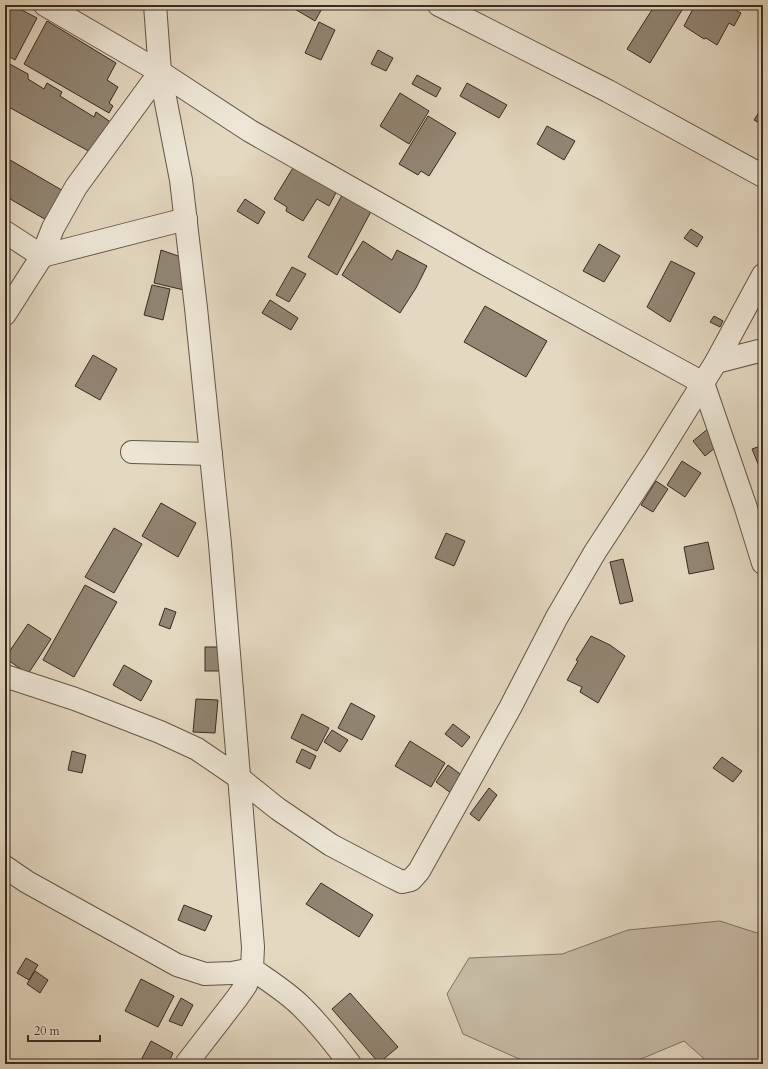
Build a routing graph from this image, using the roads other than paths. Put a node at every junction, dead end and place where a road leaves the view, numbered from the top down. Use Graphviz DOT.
graph roads {
  1 [pos="45,5"];
  2 [pos="155,5"];
  3 [pos="438,5"];
  4 [pos="160,72"];
  5 [pos="763,176"];
  6 [pos="186,219"];
  7 [pos="5,232"];
  8 [pos="42,256"];
  9 [pos="763,276"];
  10 [pos="5,314"];
  11 [pos="763,350"];
  12 [pos="716,362"];
  13 [pos="703,383"];
  14 [pos="132,452"];
  15 [pos="211,454"];
  16 [pos="763,563"];
  17 [pos="5,676"];
  18 [pos="238,777"];
  19 [pos="5,867"];
  20 [pos="252,969"];
  21 [pos="186,1064"];
  22 [pos="350,1064"];
  1 -- 4 [label="street"];
  2 -- 4 [label="street"];
  3 -- 5 [label="street"];
  4 -- 6 [label="street"];
  4 -- 8 [label="street"];
  4 -- 13 [label="street"];
  6 -- 8 [label="street"];
  6 -- 15 [label="street"];
  7 -- 8 [label="street"];
  8 -- 10 [label="street"];
  9 -- 12 [label="street"];
  11 -- 12 [label="street"];
  12 -- 13 [label="street"];
  13 -- 16 [label="street"];
  13 -- 18 [label="street"];
  14 -- 15 [label="street"];
  15 -- 18 [label="street"];
  17 -- 18 [label="street"];
  18 -- 20 [label="street"];
  19 -- 20 [label="street"];
  20 -- 21 [label="street"];
  20 -- 22 [label="street"];
}
